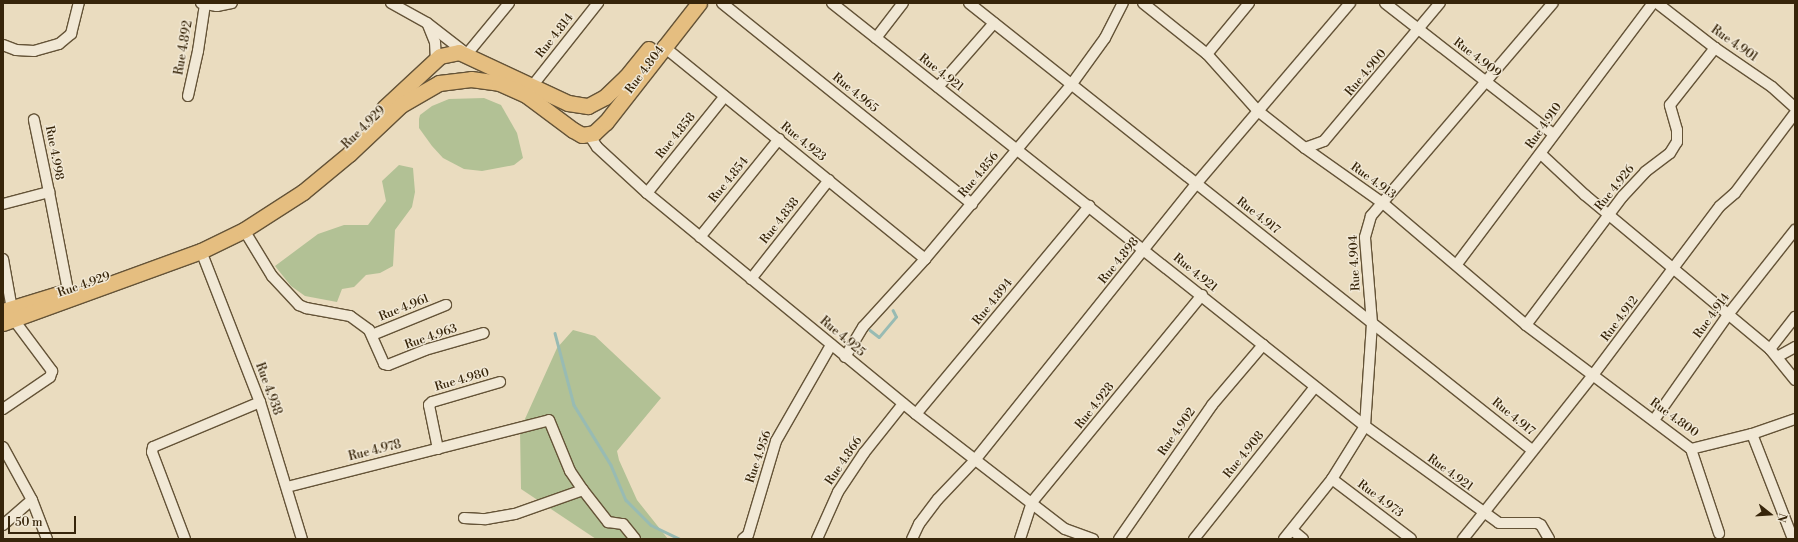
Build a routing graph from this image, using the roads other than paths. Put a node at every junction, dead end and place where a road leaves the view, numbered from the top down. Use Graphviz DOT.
graph roads {
  1 [pos="79,3"];
  2 [pos="232,3"];
  3 [pos="392,3"];
  4 [pos="509,3"];
  5 [pos="598,3"];
  6 [pos="686,3"];
  7 [pos="699,3"];
  8 [pos="722,3"];
  9 [pos="832,3"];
  10 [pos="903,3"];
  11 [pos="969,3"];
  12 [pos="1123,3"];
  13 [pos="1143,3"];
  14 [pos="1249,3"];
  15 [pos="1350,3"];
  16 [pos="1385,3"];
  17 [pos="1440,3"];
  18 [pos="1553,3"];
  19 [pos="1653,3"];
  20 [pos="1657,3"];
  21 [pos="203,4"];
  22 [pos="427,23"];
  23 [pos="994,23"];
  24 [pos="1418,30"];
  25 [pos="876,38"];
  26 [pos="3,45"];
  27 [pos="664,46"];
  28 [pos="1715,48"];
  29 [pos="467,54"];
  30 [pos="1207,54"];
  31 [pos="436,59"];
  32 [pos="454,80"];
  33 [pos="1487,80"];
  34 [pos="532,85"];
  35 [pos="1071,85"];
  36 [pos="938,87"];
  37 [pos="188,96"];
  38 [pos="725,96"];
  39 [pos="588,106"];
  40 [pos="1795,108"];
  41 [pos="1258,111"];
  42 [pos="1795,113"];
  43 [pos="34,120"];
  44 [pos="602,125"];
  45 [pos="584,134"];
  46 [pos="1553,134"];
  47 [pos="779,139"];
  48 [pos="1305,148"];
  49 [pos="1017,151"];
  50 [pos="1541,154"];
  51 [pos="829,180"];
  52 [pos="1196,184"];
  53 [pos="49,192"];
  54 [pos="647,193"];
  55 [pos="3,204"];
  56 [pos="972,204"];
  57 [pos="1384,204"];
  58 [pos="1089,206"];
  59 [pos="1609,216"];
  60 [pos="244,230"];
  61 [pos="1795,230"];
  62 [pos="700,237"];
  63 [pos="1145,249"];
  64 [pos="201,251"];
  65 [pos="3,259"];
  66 [pos="925,259"];
  67 [pos="1457,264"];
  68 [pos="1674,269"];
  69 [pos="751,279"];
  70 [pos="68,291"];
  71 [pos="1202,295"];
  72 [pos="446,305"];
  73 [pos="8,315"];
  74 [pos="1728,316"];
  75 [pos="1795,317"];
  76 [pos="1372,323"];
  77 [pos="1526,325"];
  78 [pos="484,333"];
  79 [pos="372,335"];
  80 [pos="831,345"];
  81 [pos="1263,345"];
  82 [pos="1795,347"];
  83 [pos="1774,353"];
  84 [pos="845,357"];
  85 [pos="1593,375"];
  86 [pos="1795,380"];
  87 [pos="500,382"];
  88 [pos="1315,387"];
  89 [pos="260,402"];
  90 [pos="903,404"];
  91 [pos="3,409"];
  92 [pos="916,414"];
  93 [pos="1795,419"];
  94 [pos="1654,420"];
  95 [pos="1365,426"];
  96 [pos="1752,434"];
  97 [pos="3,447"];
  98 [pos="438,449"];
  99 [pos="1691,449"];
  100 [pos="1532,450"];
  101 [pos="975,460"];
  102 [pos="1332,479"];
  103 [pos="287,487"];
  104 [pos="584,490"];
  105 [pos="32,500"];
  106 [pos="1032,502"];
  107 [pos="1482,512"];
  108 [pos="464,518"];
  109 [pos="3,525"];
  110 [pos="1292,530"];
  111 [pos="1719,533"];
  112 [pos="47,539"];
  113 [pos="185,539"];
  114 [pos="302,539"];
  115 [pos="635,539"];
  116 [pos="743,539"];
  117 [pos="817,539"];
  118 [pos="912,539"];
  119 [pos="1020,539"];
  120 [pos="1093,539"];
  121 [pos="1119,539"];
  122 [pos="1194,539"];
  123 [pos="1284,539"];
  124 [pos="1303,539"];
  125 [pos="1411,539"];
  126 [pos="1463,539"];
  127 [pos="1549,539"];
  128 [pos="1793,539"];
  1 -- 26 [label="street"];
  2 -- 21 [label="street"];
  3 -- 22 [label="street"];
  4 -- 29 [label="street"];
  5 -- 34 [label="street, Rue 4.814"];
  6 -- 39 [label="main road"];
  7 -- 27 [label="main road, Rue 4.804"];
  8 -- 56 [label="street, Rue 4.965"];
  9 -- 25 [label="street, Rue 4.921"];
  10 -- 25 [label="street"];
  11 -- 23 [label="street, Rue 4.917"];
  12 -- 35 [label="street, Rue 4.856"];
  13 -- 30 [label="street, Rue 4.913"];
  14 -- 30 [label="street"];
  15 -- 41 [label="street, Rue 4.898"];
  16 -- 24 [label="street, Rue 4.909"];
  17 -- 24 [label="street, Rue 4.900"];
  18 -- 33 [label="street, Rue 4.904"];
  19 -- 46 [label="street, Rue 4.910"];
  20 -- 28 [label="street, Rue 4.901"];
  21 -- 37 [label="street, Rue 4.892"];
  22 -- 29 [label="street"];
  22 -- 31 [label="street"];
  23 -- 35 [label="street, Rue 4.917"];
  23 -- 36 [label="street"];
  24 -- 33 [label="street, Rue 4.909"];
  24 -- 48 [label="street, Rue 4.900"];
  25 -- 36 [label="street, Rue 4.921"];
  27 -- 38 [label="street, Rue 4.923"];
  27 -- 44 [label="main road, Rue 4.804"];
  28 -- 40 [label="street, Rue 4.901"];
  28 -- 59 [label="street, Rue 4.926"];
  29 -- 31 [label="main road, Rue 4.929"];
  29 -- 32 [label="main road"];
  29 -- 34 [label="main road, Rue 4.929"];
  30 -- 41 [label="street, Rue 4.913"];
  31 -- 32 [label="main road"];
  31 -- 70 [label="main road, Rue 4.929"];
  32 -- 45 [label="main road, Rue 4.929"];
  32 -- 60 [label="main road, Rue 4.929"];
  33 -- 46 [label="street, Rue 4.909"];
  33 -- 57 [label="street, Rue 4.904"];
  34 -- 39 [label="main road, Rue 4.929"];
  35 -- 49 [label="street, Rue 4.856"];
  35 -- 52 [label="street, Rue 4.917"];
  36 -- 49 [label="street, Rue 4.921"];
  38 -- 47 [label="street, Rue 4.923"];
  38 -- 54 [label="street, Rue 4.858"];
  39 -- 44 [label="main road"];
  39 -- 45 [label="main road"];
  41 -- 48 [label="street, Rue 4.913"];
  41 -- 52 [label="street, Rue 4.898"];
  42 -- 68 [label="street, Rue 4.912"];
  43 -- 53 [label="street, Rue 4.998"];
  44 -- 45 [label="main road, Rue 4.804"];
  45 -- 54 [label="street, Rue 4.925"];
  46 -- 50 [label="street, Rue 4.910"];
  47 -- 51 [label="street, Rue 4.923"];
  47 -- 62 [label="street, Rue 4.854"];
  48 -- 57 [label="street, Rue 4.913"];
  49 -- 56 [label="street, Rue 4.856"];
  49 -- 58 [label="street, Rue 4.921"];
  50 -- 59 [label="street"];
  50 -- 67 [label="street, Rue 4.910"];
  51 -- 66 [label="street, Rue 4.923"];
  51 -- 69 [label="street, Rue 4.838"];
  52 -- 63 [label="street, Rue 4.898"];
  52 -- 76 [label="street, Rue 4.917"];
  53 -- 55 [label="street, Rue 4.998"];
  53 -- 70 [label="street"];
  54 -- 62 [label="street, Rue 4.925"];
  56 -- 66 [label="street, Rue 4.856"];
  57 -- 67 [label="street, Rue 4.913"];
  57 -- 76 [label="street, Rue 4.904"];
  58 -- 63 [label="street, Rue 4.921"];
  58 -- 92 [label="street, Rue 4.894"];
  59 -- 68 [label="street"];
  59 -- 77 [label="street, Rue 4.926"];
  60 -- 64 [label="main road, Rue 4.929"];
  60 -- 79 [label="street"];
  61 -- 74 [label="street, Rue 4.914"];
  62 -- 69 [label="street, Rue 4.925"];
  63 -- 71 [label="street, Rue 4.921"];
  63 -- 101 [label="street, Rue 4.898"];
  64 -- 73 [label="main road, Rue 4.929"];
  64 -- 89 [label="street, Rue 4.938"];
  65 -- 73 [label="street"];
  66 -- 84 [label="street, Rue 4.856"];
  67 -- 77 [label="street, Rue 4.913"];
  68 -- 74 [label="street"];
  68 -- 85 [label="street, Rue 4.912"];
  69 -- 80 [label="street, Rue 4.925"];
  70 -- 73 [label="main road, Rue 4.929"];
  71 -- 81 [label="street, Rue 4.921"];
  71 -- 106 [label="street, Rue 4.928"];
  72 -- 79 [label="street, Rue 4.961"];
  73 -- 91 [label="street"];
  74 -- 83 [label="street"];
  74 -- 94 [label="street, Rue 4.914"];
  75 -- 83 [label="street"];
  76 -- 95 [label="street, Rue 4.904"];
  76 -- 100 [label="street, Rue 4.917"];
  77 -- 85 [label="street, Rue 4.913"];
  78 -- 79 [label="street, Rue 4.963"];
  80 -- 84 [label="street, Rue 4.925"];
  80 -- 116 [label="street, Rue 4.956"];
  81 -- 88 [label="street, Rue 4.921"];
  81 -- 121 [label="street, Rue 4.902"];
  82 -- 83 [label="street"];
  83 -- 86 [label="street"];
  84 -- 90 [label="street, Rue 4.925"];
  85 -- 94 [label="street, Rue 4.800"];
  85 -- 100 [label="street, Rue 4.912"];
  87 -- 98 [label="street, Rue 4.980"];
  88 -- 95 [label="street, Rue 4.921"];
  88 -- 122 [label="street, Rue 4.908"];
  89 -- 103 [label="street, Rue 4.938"];
  89 -- 113 [label="street"];
  90 -- 92 [label="street, Rue 4.925"];
  90 -- 117 [label="street, Rue 4.866"];
  92 -- 101 [label="street, Rue 4.925"];
  93 -- 96 [label="street, Rue 4.800"];
  94 -- 99 [label="street, Rue 4.800"];
  95 -- 102 [label="street, Rue 4.904"];
  95 -- 107 [label="street, Rue 4.921"];
  96 -- 99 [label="street, Rue 4.800"];
  96 -- 128 [label="street"];
  97 -- 105 [label="street"];
  98 -- 103 [label="street, Rue 4.978"];
  98 -- 104 [label="street, Rue 4.978"];
  99 -- 111 [label="street"];
  100 -- 107 [label="street, Rue 4.912"];
  101 -- 106 [label="street, Rue 4.925"];
  101 -- 118 [label="street, Rue 4.898"];
  102 -- 110 [label="street, Rue 4.904"];
  102 -- 125 [label="street, Rue 4.973"];
  103 -- 114 [label="street, Rue 4.938"];
  104 -- 108 [label="street"];
  104 -- 115 [label="street"];
  105 -- 109 [label="street"];
  105 -- 112 [label="street"];
  106 -- 119 [label="street, Rue 4.928"];
  106 -- 120 [label="street, Rue 4.925"];
  107 -- 126 [label="street, Rue 4.912"];
  107 -- 127 [label="street, Rue 4.921"];
  110 -- 123 [label="street, Rue 4.904"];
  110 -- 124 [label="street"];
}
